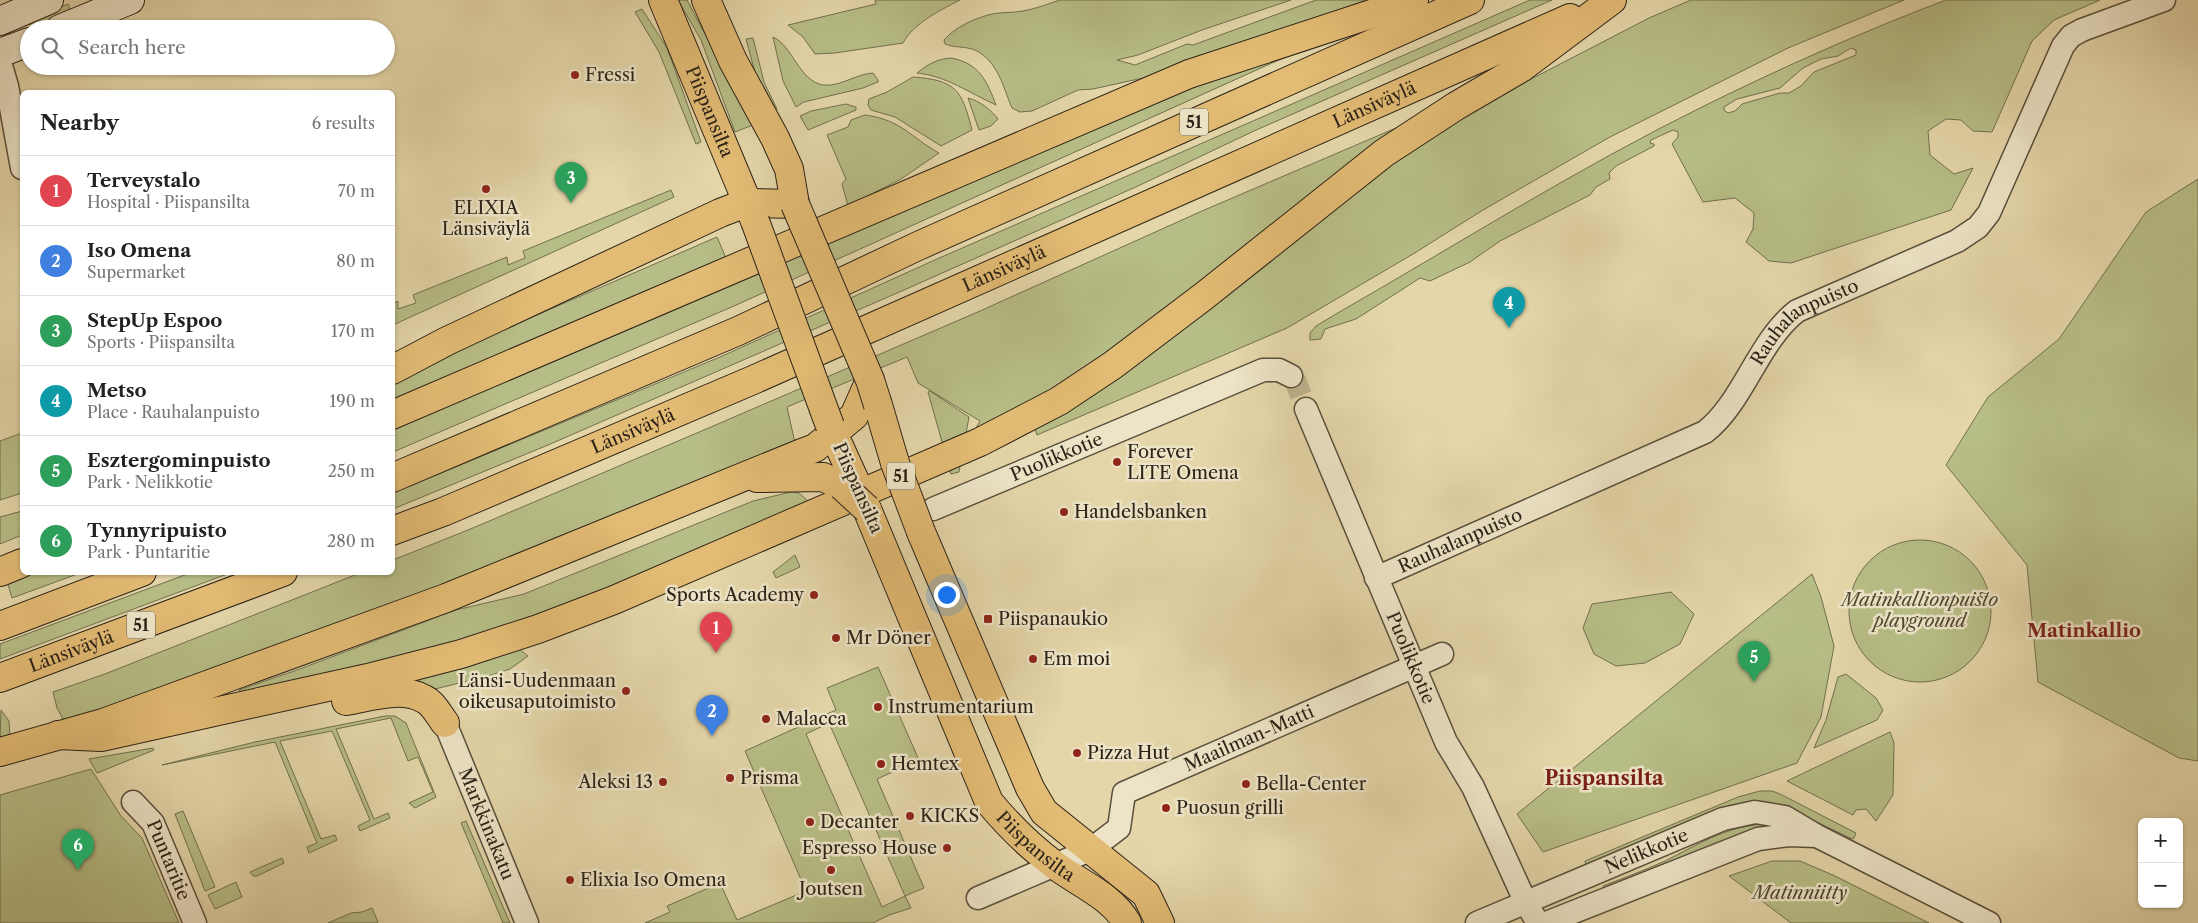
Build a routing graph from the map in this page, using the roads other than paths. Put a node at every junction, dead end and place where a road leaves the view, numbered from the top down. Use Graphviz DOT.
graph roads {
  1 [pos="50,0"];
  2 [pos="130,0"];
  3 [pos="663,0"];
  4 [pos="706,0"];
  5 [pos="1414,0"];
  6 [pos="1470,0"];
  7 [pos="1612,0"];
  8 [pos="2164,0"];
  9 [pos="82,20"];
  10 [pos="0,21"];
  11 [pos="20,45"];
  12 [pos="0,53"];
  13 [pos="0,62"];
  14 [pos="0,126"];
  15 [pos="20,157"];
  16 [pos="20,171"];
  17 [pos="795,204"];
  18 [pos="750,212"];
  19 [pos="395,368"];
  20 [pos="1291,376"];
  21 [pos="874,392"];
  22 [pos="1306,409"];
  23 [pos="395,413"];
  24 [pos="839,425"];
  25 [pos="395,477"];
  26 [pos="743,477"];
  27 [pos="849,484"];
  28 [pos="927,521"];
  29 [pos="395,530"];
  30 [pos="20,564"];
  31 [pos="0,572"];
  32 [pos="134,575"];
  33 [pos="275,575"];
  34 [pos="1376,578"];
  35 [pos="0,626"];
  36 [pos="1442,654"];
  37 [pos="1414,666"];
  38 [pos="0,678"];
  39 [pos="198,716"];
  40 [pos="445,723"];
  41 [pos="58,735"];
  42 [pos="0,752"];
  43 [pos="133,802"];
  44 [pos="1817,836"];
  45 [pos="1090,850"];
  46 [pos="1055,865"];
  47 [pos="978,898"];
  48 [pos="1526,903"];
  49 [pos="195,923"];
  50 [pos="527,923"];
  51 [pos="1127,923"];
  52 [pos="1160,923"];
  53 [pos="1477,923"];
  54 [pos="1538,923"];
  55 [pos="1546,923"];
  56 [pos="1989,923"];
  1 -- 10 [label="street"];
  2 -- 9 [label="street"];
  3 -- 18 [label="main road, Piispansilta"];
  4 -- 17 [label="main road, Piispansilta"];
  5 -- 23 [label="main road"];
  6 -- 25 [label="main road, 51"];
  7 -- 29 [label="main road, Länsiväylä / 51"];
  7 -- 39 [label="main road, 51"];
  8 -- 34 [label="street, Rauhalanpuisto"];
  11 -- 12 [label="street"];
  13 -- 15 [label="street"];
  14 -- 16 [label="street"];
  17 -- 18 [label="main road"];
  17 -- 21 [label="main road, Piispansilta, bridge"];
  18 -- 19 [label="main road"];
  18 -- 24 [label="main road, Piispansilta, bridge"];
  20 -- 28 [label="street, Puolikkotie"];
  21 -- 24 [label="main road"];
  21 -- 28 [label="main road, Piispansilta, bridge"];
  22 -- 34 [label="street, Puolikkotie"];
  24 -- 26 [label="main road"];
  24 -- 27 [label="main road, Piispansilta"];
  26 -- 27 [label="main road"];
  26 -- 41 [label="main road"];
  27 -- 46 [label="main road, Piispansilta, bridge"];
  28 -- 45 [label="main road, Piispansilta"];
  30 -- 31 [label="main road"];
  32 -- 35 [label="main road"];
  33 -- 38 [label="main road, Länsiväylä / 51"];
  34 -- 37 [label="street, Puolikkotie"];
  36 -- 37 [label="street, Maailman-Matti"];
  37 -- 45 [label="street, Maailman-Matti"];
  37 -- 48 [label="street, Puolikkotie"];
  39 -- 40 [label="main road"];
  39 -- 41 [label="main road, 51"];
  40 -- 50 [label="street, Markkinakatu"];
  41 -- 42 [label="main road"];
  43 -- 49 [label="street, Puntaritie"];
  44 -- 48 [label="street, Nelikkotie"];
  44 -- 55 [label="street, Nelikkotie"];
  44 -- 56 [label="street, Nelikkotie"];
  45 -- 46 [label="street, Maailman-Matti"];
  45 -- 52 [label="main road, Piispansilta"];
  46 -- 47 [label="street, Maailman-Matti"];
  46 -- 51 [label="main road, Piispansilta"];
  48 -- 53 [label="street, Nelikkotie"];
  48 -- 54 [label="street, Puolikkotie"];
}
